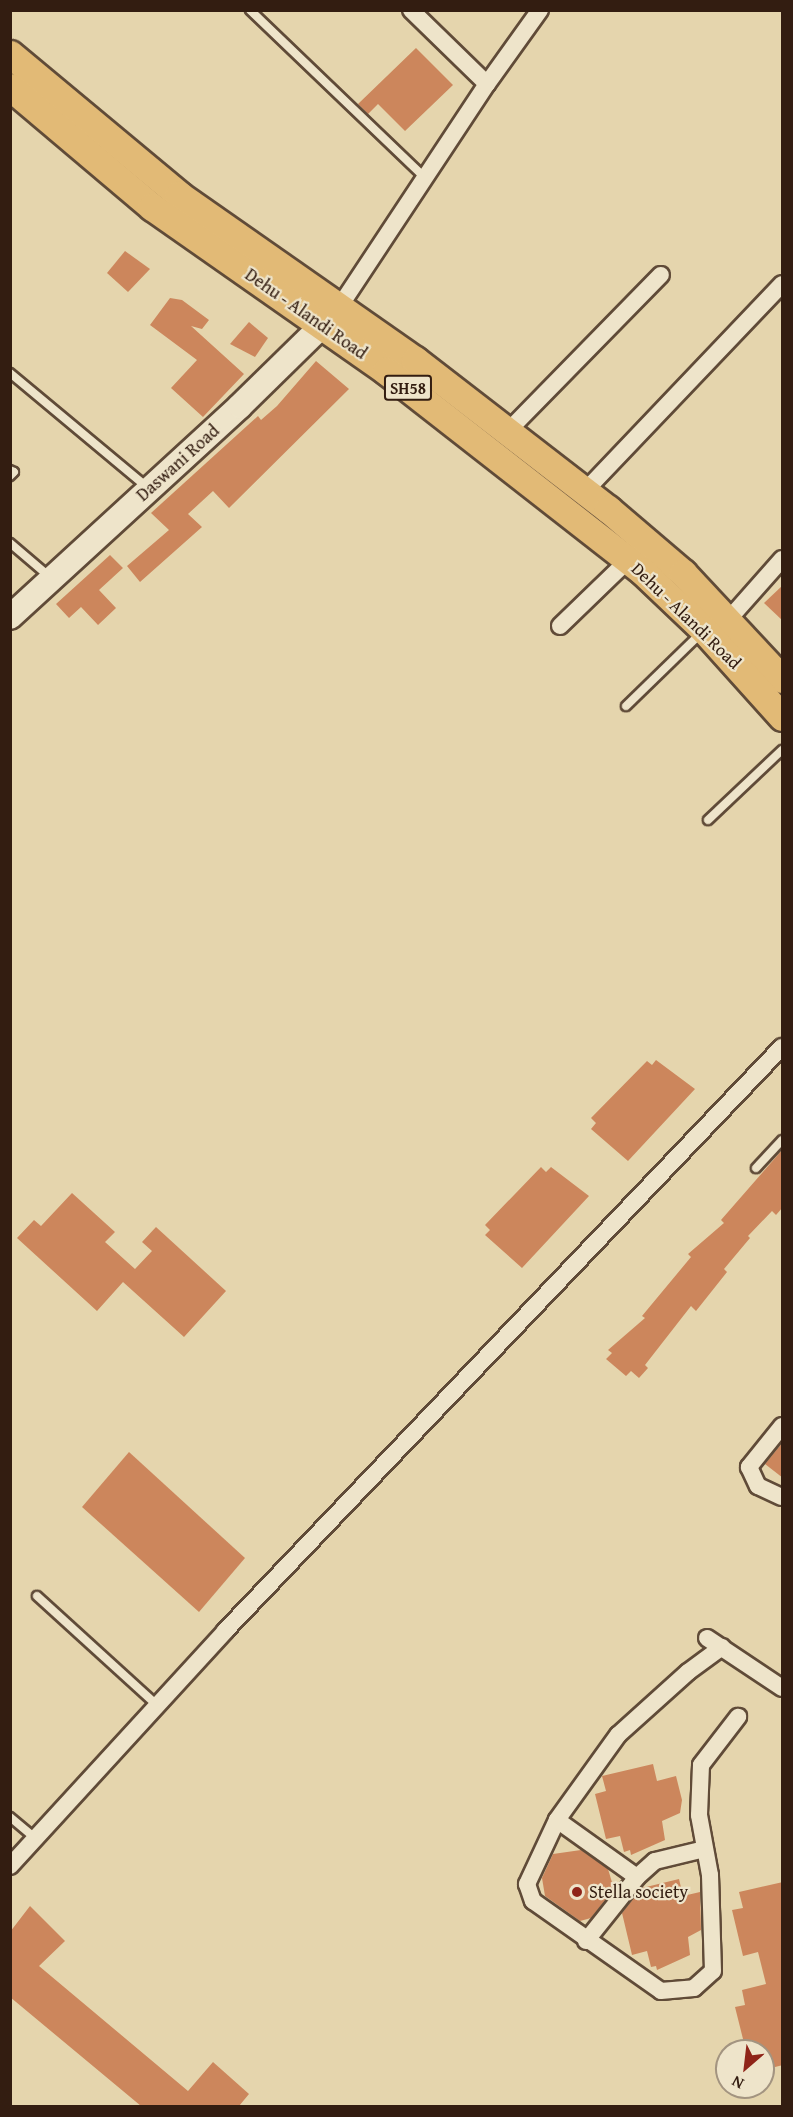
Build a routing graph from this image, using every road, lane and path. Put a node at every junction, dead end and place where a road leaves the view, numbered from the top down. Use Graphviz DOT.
graph roads {
  1 [pos="250,10"];
  2 [pos="411,10"];
  3 [pos="540,10"];
  4 [pos="10,54"];
  5 [pos="487,84"];
  6 [pos="10,87"];
  7 [pos="425,178"];
  8 [pos="661,275"];
  9 [pos="783,284"];
  10 [pos="333,316"];
  11 [pos="10,374"];
  12 [pos="509,430"];
  13 [pos="10,470"];
  14 [pos="10,476"];
  15 [pos="150,489"];
  16 [pos="585,490"];
  17 [pos="10,543"];
  18 [pos="783,559"];
  19 [pos="628,560"];
  20 [pos="52,578"];
  21 [pos="10,617"];
  22 [pos="729,619"];
  23 [pos="560,626"];
  24 [pos="704,630"];
  25 [pos="783,679"];
  26 [pos="626,706"];
  27 [pos="783,717"];
  28 [pos="783,750"];
  29 [pos="708,820"];
  30 [pos="783,1047"];
  31 [pos="783,1140"];
  32 [pos="756,1168"];
  33 [pos="783,1426"];
  34 [pos="783,1497"];
  35 [pos="37,1596"];
  36 [pos="707,1638"];
  37 [pos="722,1647"];
  38 [pos="781,1683"];
  39 [pos="159,1706"];
  40 [pos="738,1717"];
  41 [pos="10,1817"];
  42 [pos="557,1820"];
  43 [pos="36,1839"];
  44 [pos="705,1848"];
  45 [pos="10,1866"];
  46 [pos="637,1877"];
  47 [pos="586,1941"];
  1 -- 7 [label="lane"];
  2 -- 5 [label="street"];
  3 -- 5 [label="street"];
  4 -- 10 [label="main road, Dehu - Alandi Road / SH58"];
  5 -- 7 [label="street"];
  6 -- 10 [label="main road, Dehu - Alandi Road / SH58"];
  7 -- 10 [label="street"];
  8 -- 12 [label="street"];
  9 -- 16 [label="street"];
  10 -- 12 [label="main road, Dehu - Alandi Road / SH58"];
  10 -- 15 [label="street, Daswani Road"];
  10 -- 19 [label="main road, Dehu - Alandi Road / SH58"];
  11 -- 15 [label="lane"];
  12 -- 16 [label="main road, Dehu - Alandi Road / SH58"];
  13 -- 14 [label="lane"];
  15 -- 20 [label="street, Daswani Road"];
  16 -- 22 [label="main road, Dehu - Alandi Road / SH58"];
  17 -- 20 [label="lane"];
  18 -- 22 [label="street"];
  19 -- 23 [label="street"];
  19 -- 24 [label="main road, Dehu - Alandi Road / SH58"];
  20 -- 21 [label="street, Daswani Road"];
  22 -- 25 [label="main road, Dehu - Alandi Road / SH58"];
  24 -- 26 [label="lane"];
  24 -- 27 [label="main road, Dehu - Alandi Road / SH58"];
  28 -- 29 [label="lane"];
  30 -- 39 [label="street"];
  31 -- 32 [label="lane"];
  33 -- 34 [label="street"];
  35 -- 39 [label="lane"];
  36 -- 37 [label="street"];
  37 -- 38 [label="street"];
  37 -- 42 [label="street"];
  39 -- 43 [label="street"];
  40 -- 44 [label="street"];
  41 -- 43 [label="lane"];
  42 -- 46 [label="street"];
  42 -- 47 [label="street"];
  43 -- 45 [label="street"];
  44 -- 46 [label="street"];
  44 -- 47 [label="street"];
  46 -- 47 [label="street"];
}
